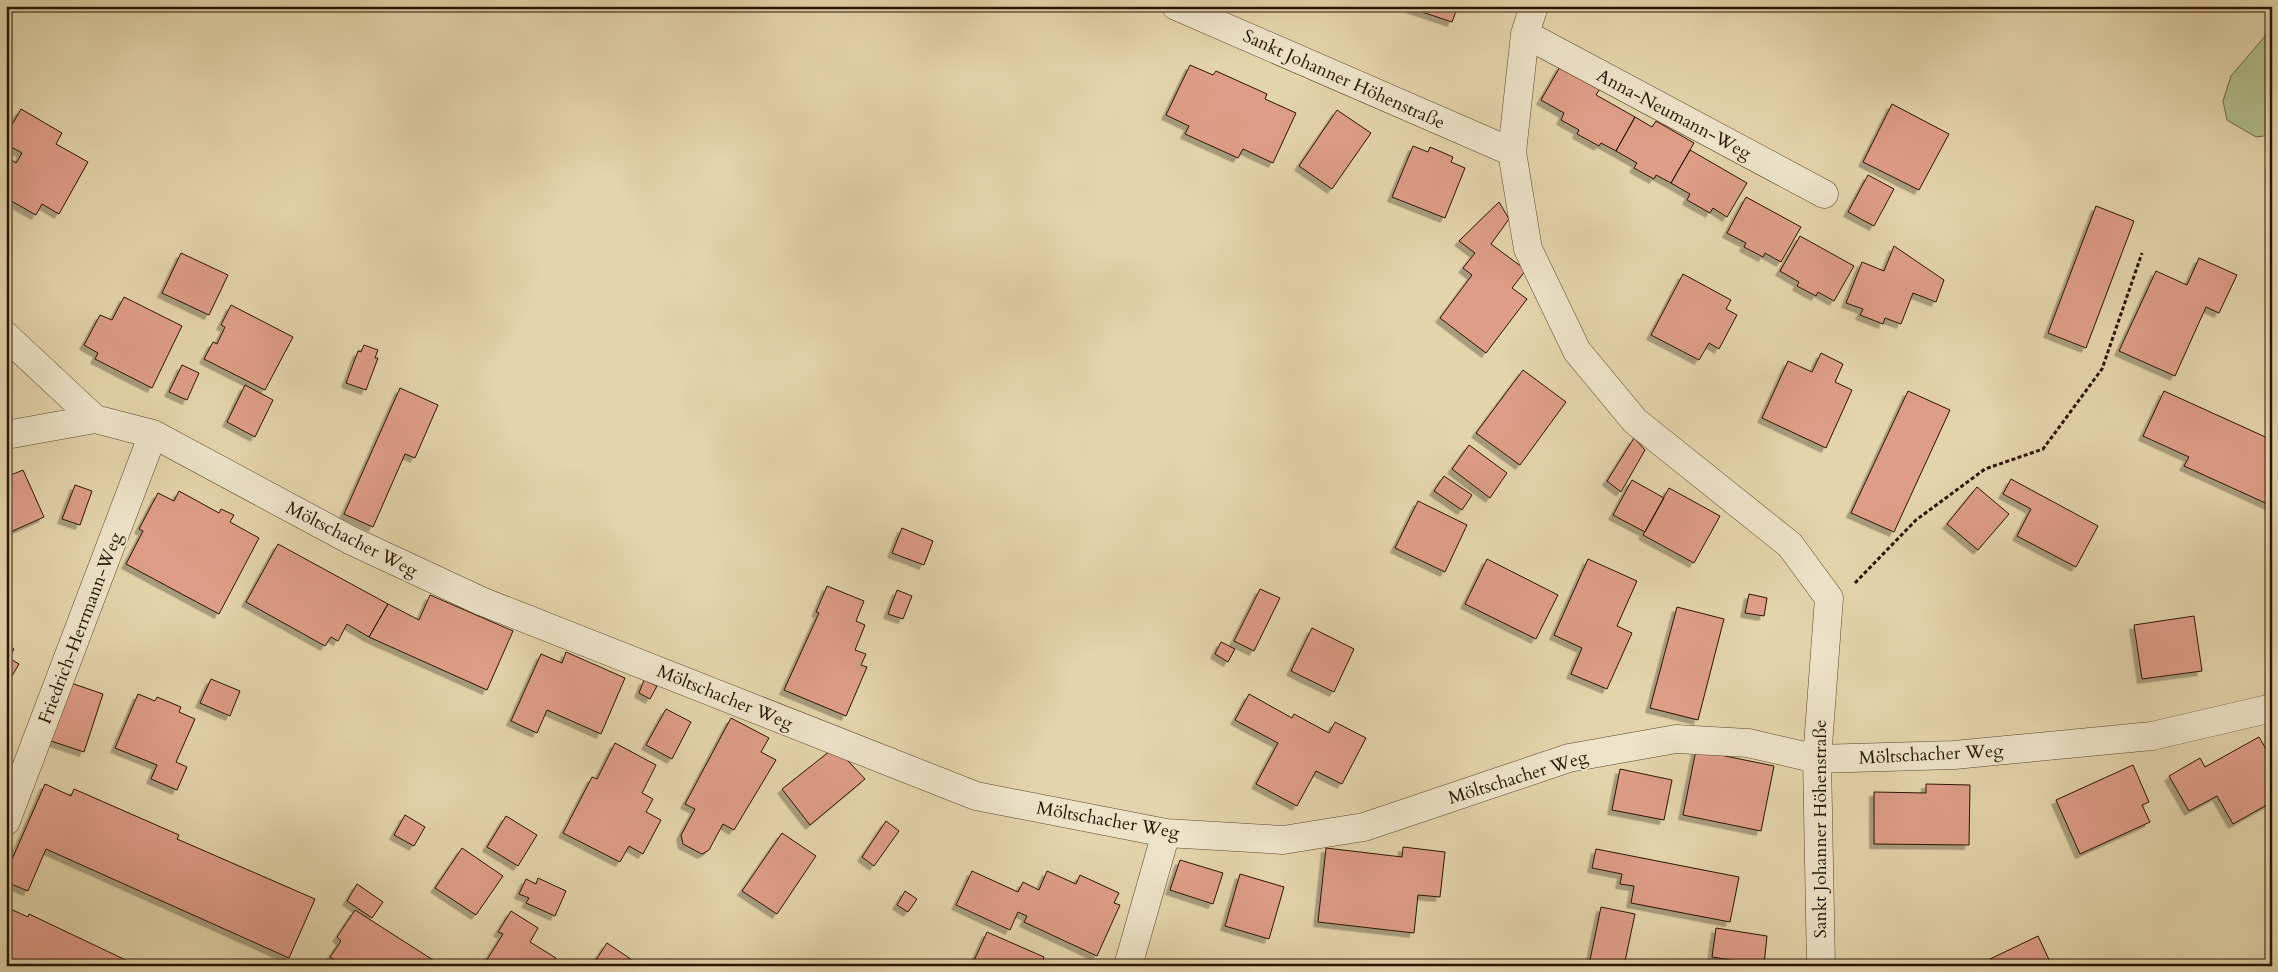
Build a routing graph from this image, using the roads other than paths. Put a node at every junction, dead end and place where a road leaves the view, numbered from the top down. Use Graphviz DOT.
graph roads {
  1 [pos="1176,6"];
  2 [pos="1534,6"];
  3 [pos="1525,34"];
  4 [pos="1512,152"];
  5 [pos="1824,194"];
  6 [pos="6,336"];
  7 [pos="95,419"];
  8 [pos="6,434"];
  9 [pos="153,434"];
  10 [pos="2272,708"];
  11 [pos="1817,759"];
  12 [pos="6,821"];
  13 [pos="1166,833"];
  14 [pos="1128,966"];
  15 [pos="1821,966"];
  1 -- 4 [label="street, Sankt Johanner Höhenstraße"];
  2 -- 3 [label="street"];
  3 -- 4 [label="street"];
  3 -- 5 [label="street, Anna-Neumann-Weg"];
  4 -- 11 [label="street, Sankt Johanner Höhenstraße"];
  6 -- 7 [label="street"];
  7 -- 8 [label="street, Möltschacher Weg"];
  7 -- 9 [label="street, Möltschacher Weg"];
  9 -- 12 [label="street, Friedrich-Herrmann-Weg"];
  9 -- 13 [label="street, Möltschacher Weg"];
  10 -- 11 [label="street, Möltschacher Weg"];
  11 -- 13 [label="street, Möltschacher Weg"];
  11 -- 15 [label="street, Sankt Johanner Höhenstraße"];
  13 -- 14 [label="street"];
}
